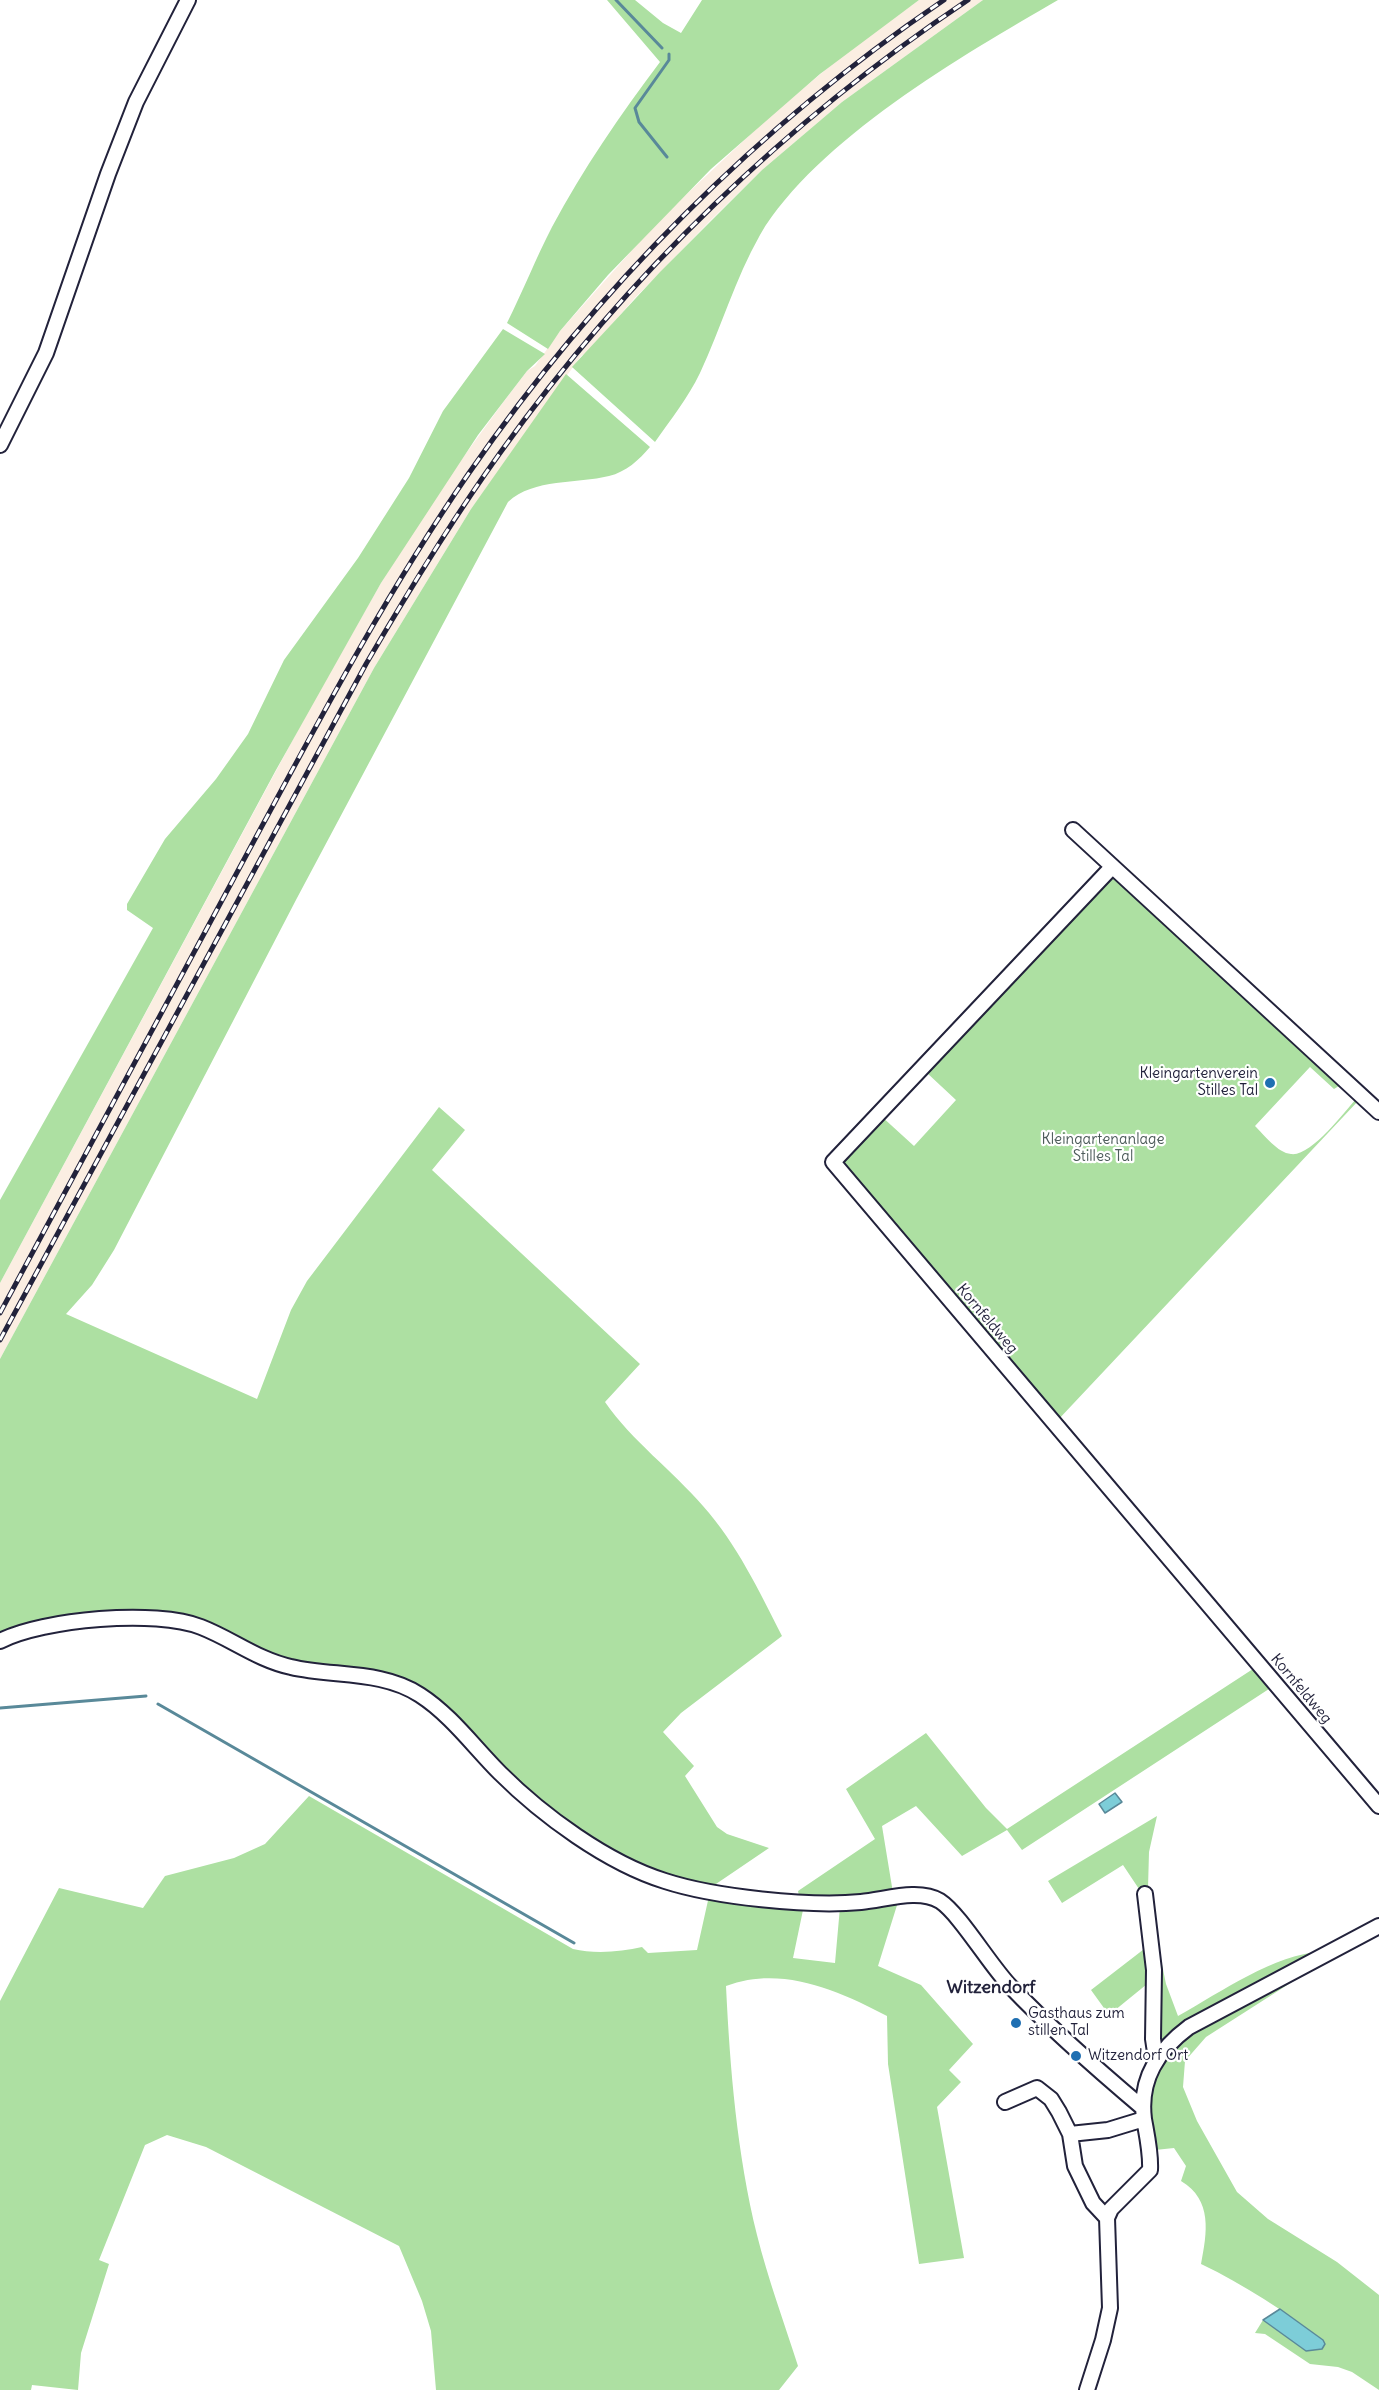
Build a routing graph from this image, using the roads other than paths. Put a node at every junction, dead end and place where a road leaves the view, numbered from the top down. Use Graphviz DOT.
graph roads {
  1 [pos="188,0"];
  2 [pos="0,445"];
  3 [pos="1073,830"];
  4 [pos="1112,867"];
  5 [pos="1379,1112"];
  6 [pos="0,1641"];
  7 [pos="1379,1806"];
  8 [pos="1145,1894"];
  9 [pos="1379,1926"];
  10 [pos="1156,2059"];
  11 [pos="1005,2102"];
  12 [pos="1144,2113"];
  13 [pos="1070,2134"];
  14 [pos="1107,2218"];
  15 [pos="1087,2390"];
  1 -- 2 [label="street"];
  3 -- 4 [label="street"];
  4 -- 5 [label="street"];
  4 -- 7 [label="street, Kornfeldweg"];
  6 -- 12 [label="street"];
  8 -- 10 [label="street"];
  9 -- 10 [label="street"];
  10 -- 12 [label="street"];
  11 -- 13 [label="street"];
  12 -- 13 [label="street"];
  12 -- 14 [label="street"];
  13 -- 14 [label="street"];
  14 -- 15 [label="street"];
}
